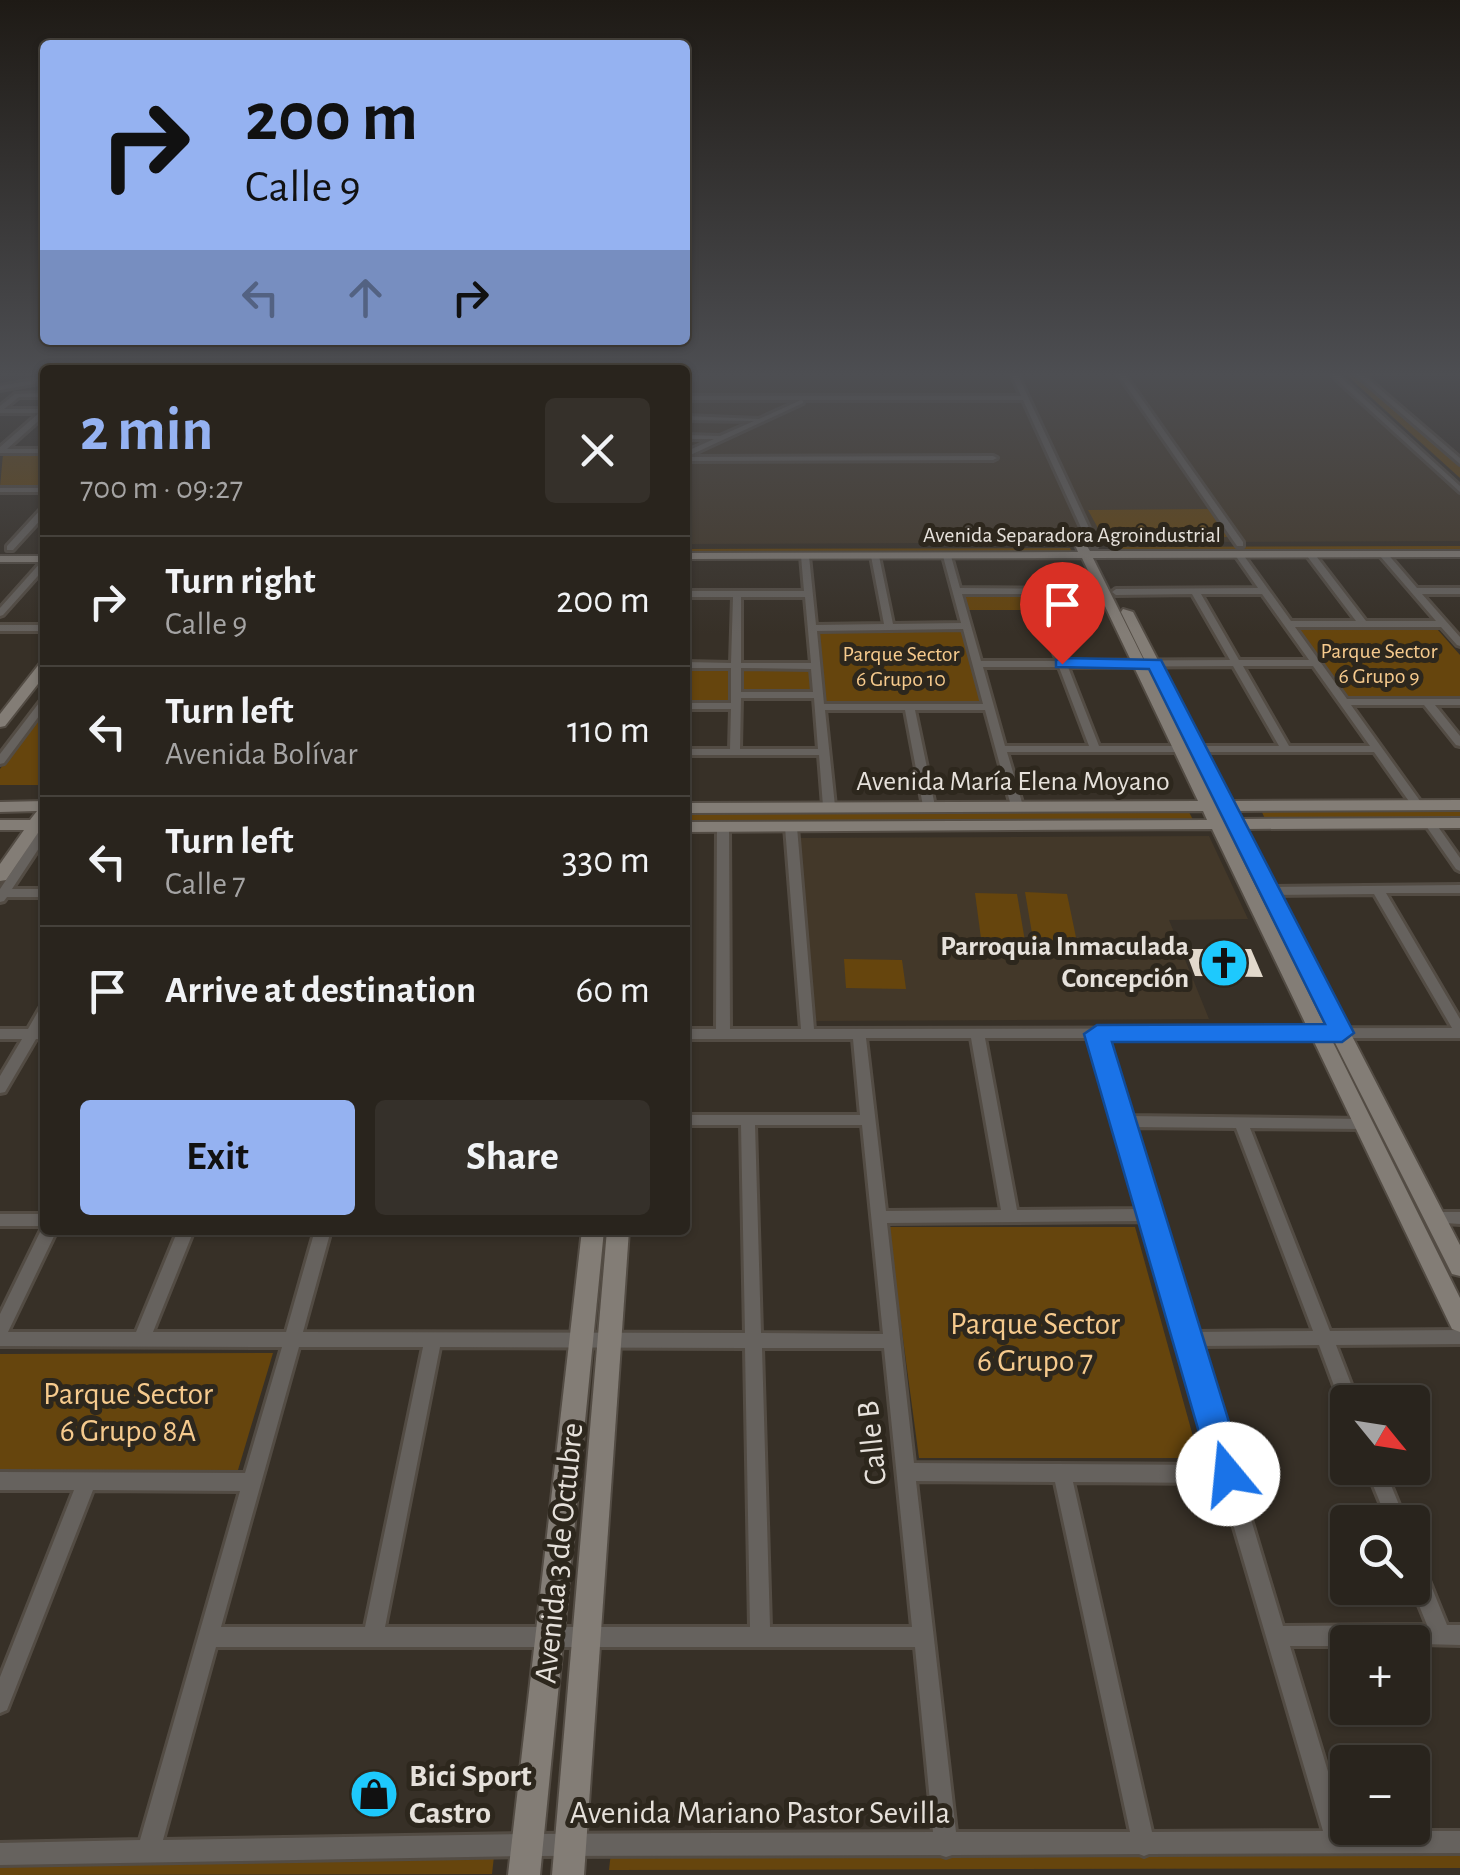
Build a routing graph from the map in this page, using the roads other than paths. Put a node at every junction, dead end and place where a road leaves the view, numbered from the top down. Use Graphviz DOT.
graph roads {
  1 [pos="1050,458"];
  2 [pos="1178,458"];
  3 [pos="1426,458"];
  4 [pos="1436,458"];
  5 [pos="1460,480"];
  6 [pos="4,490"];
  7 [pos="40,490"];
  8 [pos="1460,490"];
  9 [pos="0,498"];
  10 [pos="40,515"];
  11 [pos="1460,544"];
  12 [pos="690,546"];
  13 [pos="5,548"];
  14 [pos="40,548"];
  15 [pos="1239,549"];
  16 [pos="1089,550"];
  17 [pos="1310,554"];
  18 [pos="1383,554"];
  19 [pos="1460,554"];
  20 [pos="690,556"];
  21 [pos="805,556"];
  22 [pos="875,556"];
  23 [pos="947,556"];
  24 [pos="0,559"];
  25 [pos="40,561"];
  26 [pos="40,567"];
  27 [pos="1415,591"];
  28 [pos="1460,591"];
  29 [pos="957,592"];
  30 [pos="1036,592"];
  31 [pos="1110,592"];
  32 [pos="1195,592"];
  33 [pos="1265,592"];
  34 [pos="690,594"];
  35 [pos="808,594"];
  36 [pos="737,595"];
  37 [pos="0,613"];
  38 [pos="1288,624"];
  39 [pos="1363,624"];
  40 [pos="1444,624"];
  41 [pos="967,626"];
  42 [pos="889,627"];
  43 [pos="0,628"];
  44 [pos="40,628"];
  45 [pos="812,628"];
  46 [pos="1460,643"];
  47 [pos="1316,663"];
  48 [pos="977,664"];
  49 [pos="1062,664"];
  50 [pos="1148,664"];
  51 [pos="1236,664"];
  52 [pos="690,666"];
  53 [pos="736,666"];
  54 [pos="815,666"];
  55 [pos="40,671"];
  56 [pos="736,700"];
  57 [pos="819,701"];
  58 [pos="1344,702"];
  59 [pos="1427,702"];
  60 [pos="1460,702"];
  61 [pos="690,705"];
  62 [pos="909,706"];
  63 [pos="989,706"];
  64 [pos="6,708"];
  65 [pos="40,708"];
  66 [pos="0,723"];
  67 [pos="1460,743"];
  68 [pos="1001,749"];
  69 [pos="1095,749"];
  70 [pos="1190,749"];
  71 [pos="1286,749"];
  72 [pos="1377,749"];
  73 [pos="690,752"];
  74 [pos="735,752"];
  75 [pos="824,752"];
  76 [pos="0,761"];
  77 [pos="1417,805"];
  78 [pos="1460,805"];
  79 [pos="829,806"];
  80 [pos="929,806"];
  81 [pos="1017,806"];
  82 [pos="0,807"];
  83 [pos="1217,807"];
  84 [pos="690,808"];
  85 [pos="40,819"];
  86 [pos="40,820"];
  87 [pos="1430,823"];
  88 [pos="1460,823"];
  89 [pos="0,825"];
  90 [pos="40,825"];
  91 [pos="723,826"];
  92 [pos="1225,826"];
  93 [pos="690,827"];
  94 [pos="791,827"];
  95 [pos="1460,868"];
  96 [pos="1,889"];
  97 [pos="1460,889"];
  98 [pos="1378,890"];
  99 [pos="1268,891"];
  100 [pos="40,892"];
  101 [pos="1460,1031"];
  102 [pos="1320,1033"];
  103 [pos="1342,1033"];
  104 [pos="0,1034"];
  105 [pos="38,1034"];
  106 [pos="690,1034"];
  107 [pos="723,1034"];
  108 [pos="808,1034"];
  109 [pos="859,1034"];
  110 [pos="977,1034"];
  111 [pos="1097,1034"];
  112 [pos="0,1088"];
  113 [pos="690,1120"];
  114 [pos="748,1120"];
  115 [pos="868,1120"];
  116 [pos="1123,1121"];
  117 [pos="1242,1123"];
  118 [pos="1364,1124"];
  119 [pos="1151,1215"];
  120 [pos="878,1216"];
  121 [pos="1010,1216"];
  122 [pos="1435,1218"];
  123 [pos="1460,1218"];
  124 [pos="0,1220"];
  125 [pos="40,1220"];
  126 [pos="48,1235"];
  127 [pos="184,1235"];
  128 [pos="321,1235"];
  129 [pos="592,1235"];
  130 [pos="618,1235"];
  131 [pos="1460,1267"];
  132 [pos="1460,1322"];
  133 [pos="0,1331"];
  134 [pos="1460,1337"];
  135 [pos="1324,1338"];
  136 [pos="0,1339"];
  137 [pos="1188,1339"];
  138 [pos="142,1340"];
  139 [pos="292,1340"];
  140 [pos="433,1340"];
  141 [pos="581,1340"];
  142 [pos="609,1340"];
  143 [pos="753,1341"];
  144 [pos="892,1341"];
  145 [pos="1343,1385"];
  146 [pos="906,1472"];
  147 [pos="1062,1473"];
  148 [pos="1228,1474"];
  149 [pos="0,1482"];
  150 [pos="87,1482"];
  151 [pos="252,1482"];
  152 [pos="1430,1597"];
  153 [pos="1450,1635"];
  154 [pos="1276,1636"];
  155 [pos="208,1637"];
  156 [pos="373,1637"];
  157 [pos="550,1637"];
  158 [pos="588,1637"];
  159 [pos="760,1637"];
  160 [pos="923,1637"];
  161 [pos="0,1703"];
  162 [pos="1330,1816"];
  163 [pos="1430,1842"];
  164 [pos="1460,1842"];
  165 [pos="1330,1843"];
  166 [pos="1144,1845"];
  167 [pos="946,1846"];
  168 [pos="148,1852"];
  169 [pos="0,1854"];
  170 [pos="526,1860"];
  171 [pos="570,1861"];
  1 -- 16 [label="street"];
  2 -- 15 [label="street"];
  3 -- 8 [label="street"];
  4 -- 5 [label="street"];
  6 -- 7 [label="street"];
  6 -- 9 [label="street"];
  10 -- 13 [label="street"];
  11 -- 15 [label="street, Avenida Separadora Agroindustrial"];
  12 -- 16 [label="street, Avenida Separadora Agroindustrial"];
  13 -- 14 [label="street"];
  15 -- 16 [label="street, Avenida Separadora Agroindustrial"];
  15 -- 17 [label="street, Avenida Separadora Agroindustrial"];
  15 -- 33 [label="street"];
  16 -- 23 [label="street, Avenida Separadora Agroindustrial"];
  16 -- 31 [label="street"];
  17 -- 18 [label="street, Avenida Separadora Agroindustrial"];
  17 -- 39 [label="street"];
  18 -- 19 [label="street, Avenida Separadora Agroindustrial"];
  18 -- 27 [label="street"];
  20 -- 21 [label="street, Avenida Separadora Agroindustrial"];
  21 -- 22 [label="street, Avenida Separadora Agroindustrial"];
  21 -- 35 [label="street"];
  22 -- 23 [label="street, Avenida Separadora Agroindustrial"];
  22 -- 42 [label="street"];
  23 -- 29 [label="street"];
  24 -- 25 [label="street"];
  26 -- 37 [label="street"];
  27 -- 28 [label="street"];
  27 -- 40 [label="street"];
  29 -- 30 [label="street"];
  29 -- 41 [label="street"];
  30 -- 31 [label="street"];
  30 -- 49 [label="street"];
  31 -- 32 [label="street"];
  31 -- 50 [label="street"];
  32 -- 33 [label="street"];
  32 -- 51 [label="street"];
  33 -- 38 [label="street"];
  34 -- 36 [label="street"];
  35 -- 36 [label="street"];
  35 -- 45 [label="street"];
  36 -- 53 [label="street"];
  38 -- 39 [label="street"];
  38 -- 47 [label="street"];
  39 -- 40 [label="street"];
  40 -- 46 [label="street"];
  41 -- 42 [label="street"];
  41 -- 48 [label="street"];
  42 -- 45 [label="street"];
  43 -- 44 [label="street"];
  45 -- 54 [label="street"];
  47 -- 51 [label="street"];
  47 -- 58 [label="street"];
  48 -- 49 [label="street"];
  48 -- 63 [label="street"];
  49 -- 50 [label="street"];
  49 -- 69 [label="street"];
  50 -- 51 [label="street"];
  50 -- 70 [label="street"];
  51 -- 71 [label="street"];
  52 -- 53 [label="street"];
  53 -- 54 [label="street"];
  53 -- 56 [label="street"];
  54 -- 57 [label="street"];
  55 -- 64 [label="street"];
  56 -- 57 [label="street"];
  56 -- 61 [label="street"];
  56 -- 74 [label="street"];
  57 -- 62 [label="street"];
  57 -- 75 [label="street"];
  58 -- 59 [label="street"];
  58 -- 72 [label="street"];
  59 -- 60 [label="street"];
  59 -- 67 [label="street"];
  62 -- 63 [label="street"];
  62 -- 80 [label="street"];
  63 -- 68 [label="street"];
  64 -- 66 [label="street"];
  65 -- 76 [label="street"];
  68 -- 69 [label="street"];
  68 -- 81 [label="street"];
  69 -- 70 [label="street"];
  70 -- 71 [label="street"];
  70 -- 83 [label="street"];
  71 -- 72 [label="street"];
  72 -- 77 [label="street"];
  73 -- 74 [label="street"];
  74 -- 75 [label="street"];
  75 -- 79 [label="street"];
  77 -- 78 [label="street, Avenida María Elena Moyano"];
  77 -- 83 [label="street, Avenida María Elena Moyano"];
  79 -- 80 [label="street, Avenida María Elena Moyano"];
  79 -- 84 [label="street, Avenida María Elena Moyano"];
  80 -- 81 [label="street, Avenida María Elena Moyano"];
  81 -- 83 [label="street, Avenida María Elena Moyano"];
  82 -- 85 [label="street"];
  83 -- 92 [label="street"];
  86 -- 89 [label="street"];
  87 -- 88 [label="street, Avenida María Elena Moyano"];
  87 -- 92 [label="street, Avenida María Elena Moyano"];
  87 -- 95 [label="street"];
  90 -- 96 [label="street"];
  91 -- 93 [label="street, Avenida María Elena Moyano"];
  91 -- 94 [label="street, Avenida María Elena Moyano"];
  91 -- 107 [label="street"];
  92 -- 94 [label="street, Avenida María Elena Moyano"];
  92 -- 99 [label="street"];
  92 -- 102 [label="street"];
  94 -- 108 [label="street"];
  96 -- 100 [label="street"];
  97 -- 98 [label="street"];
  98 -- 99 [label="street"];
  98 -- 101 [label="street"];
  99 -- 103 [label="street"];
  101 -- 103 [label="street"];
  102 -- 103 [label="street"];
  102 -- 111 [label="street"];
  102 -- 118 [label="street"];
  103 -- 122 [label="street"];
  104 -- 105 [label="street"];
  105 -- 112 [label="street"];
  106 -- 107 [label="street"];
  107 -- 108 [label="street"];
  108 -- 109 [label="street"];
  109 -- 110 [label="street"];
  109 -- 115 [label="street, Calle B"];
  110 -- 111 [label="street"];
  110 -- 121 [label="street"];
  111 -- 116 [label="street"];
  113 -- 114 [label="street"];
  114 -- 115 [label="street"];
  114 -- 143 [label="street"];
  115 -- 120 [label="street, Calle B"];
  116 -- 117 [label="street"];
  116 -- 119 [label="street"];
  117 -- 118 [label="street"];
  117 -- 135 [label="street"];
  118 -- 132 [label="street"];
  119 -- 121 [label="street"];
  119 -- 137 [label="street"];
  120 -- 121 [label="street"];
  120 -- 144 [label="street, Calle B"];
  122 -- 123 [label="street"];
  122 -- 131 [label="street"];
  124 -- 125 [label="street"];
  126 -- 133 [label="street"];
  127 -- 138 [label="street"];
  128 -- 139 [label="street"];
  129 -- 141 [label="street, Avenida 3 de Octubre"];
  130 -- 142 [label="street, Avenida 3 de Octubre"];
  134 -- 135 [label="street"];
  135 -- 137 [label="street"];
  135 -- 145 [label="street"];
  136 -- 138 [label="street"];
  137 -- 148 [label="street"];
  138 -- 139 [label="street"];
  139 -- 140 [label="street"];
  139 -- 151 [label="street"];
  140 -- 141 [label="street"];
  140 -- 156 [label="street"];
  141 -- 142 [label="street"];
  141 -- 157 [label="street, Avenida 3 de Octubre"];
  142 -- 143 [label="street"];
  142 -- 158 [label="street, Avenida 3 de Octubre"];
  143 -- 144 [label="street"];
  143 -- 159 [label="street"];
  144 -- 146 [label="street, Calle B"];
  146 -- 147 [label="street"];
  146 -- 160 [label="street, Calle B"];
  147 -- 148 [label="street"];
  147 -- 166 [label="street"];
  148 -- 154 [label="street"];
  149 -- 150 [label="street"];
  150 -- 151 [label="street"];
  150 -- 161 [label="street"];
  151 -- 155 [label="street"];
  152 -- 153 [label="street"];
  153 -- 154 [label="street"];
  154 -- 162 [label="street"];
  155 -- 156 [label="street"];
  155 -- 168 [label="street"];
  156 -- 157 [label="street"];
  157 -- 158 [label="street"];
  157 -- 170 [label="street, Avenida 3 de Octubre"];
  158 -- 159 [label="street"];
  158 -- 171 [label="street, Avenida 3 de Octubre"];
  159 -- 160 [label="street"];
  160 -- 167 [label="street, Calle B"];
  163 -- 164 [label="street, Avenida Mariano Pastor Sevilla"];
  165 -- 166 [label="street, Avenida Mariano Pastor Sevilla"];
  166 -- 167 [label="street, Avenida Mariano Pastor Sevilla"];
  167 -- 171 [label="street, Avenida Mariano Pastor Sevilla"];
  168 -- 169 [label="street, Avenida Mariano Pastor Sevilla"];
  168 -- 170 [label="street, Avenida Mariano Pastor Sevilla"];
  170 -- 171 [label="street, Avenida Mariano Pastor Sevilla"];
}
